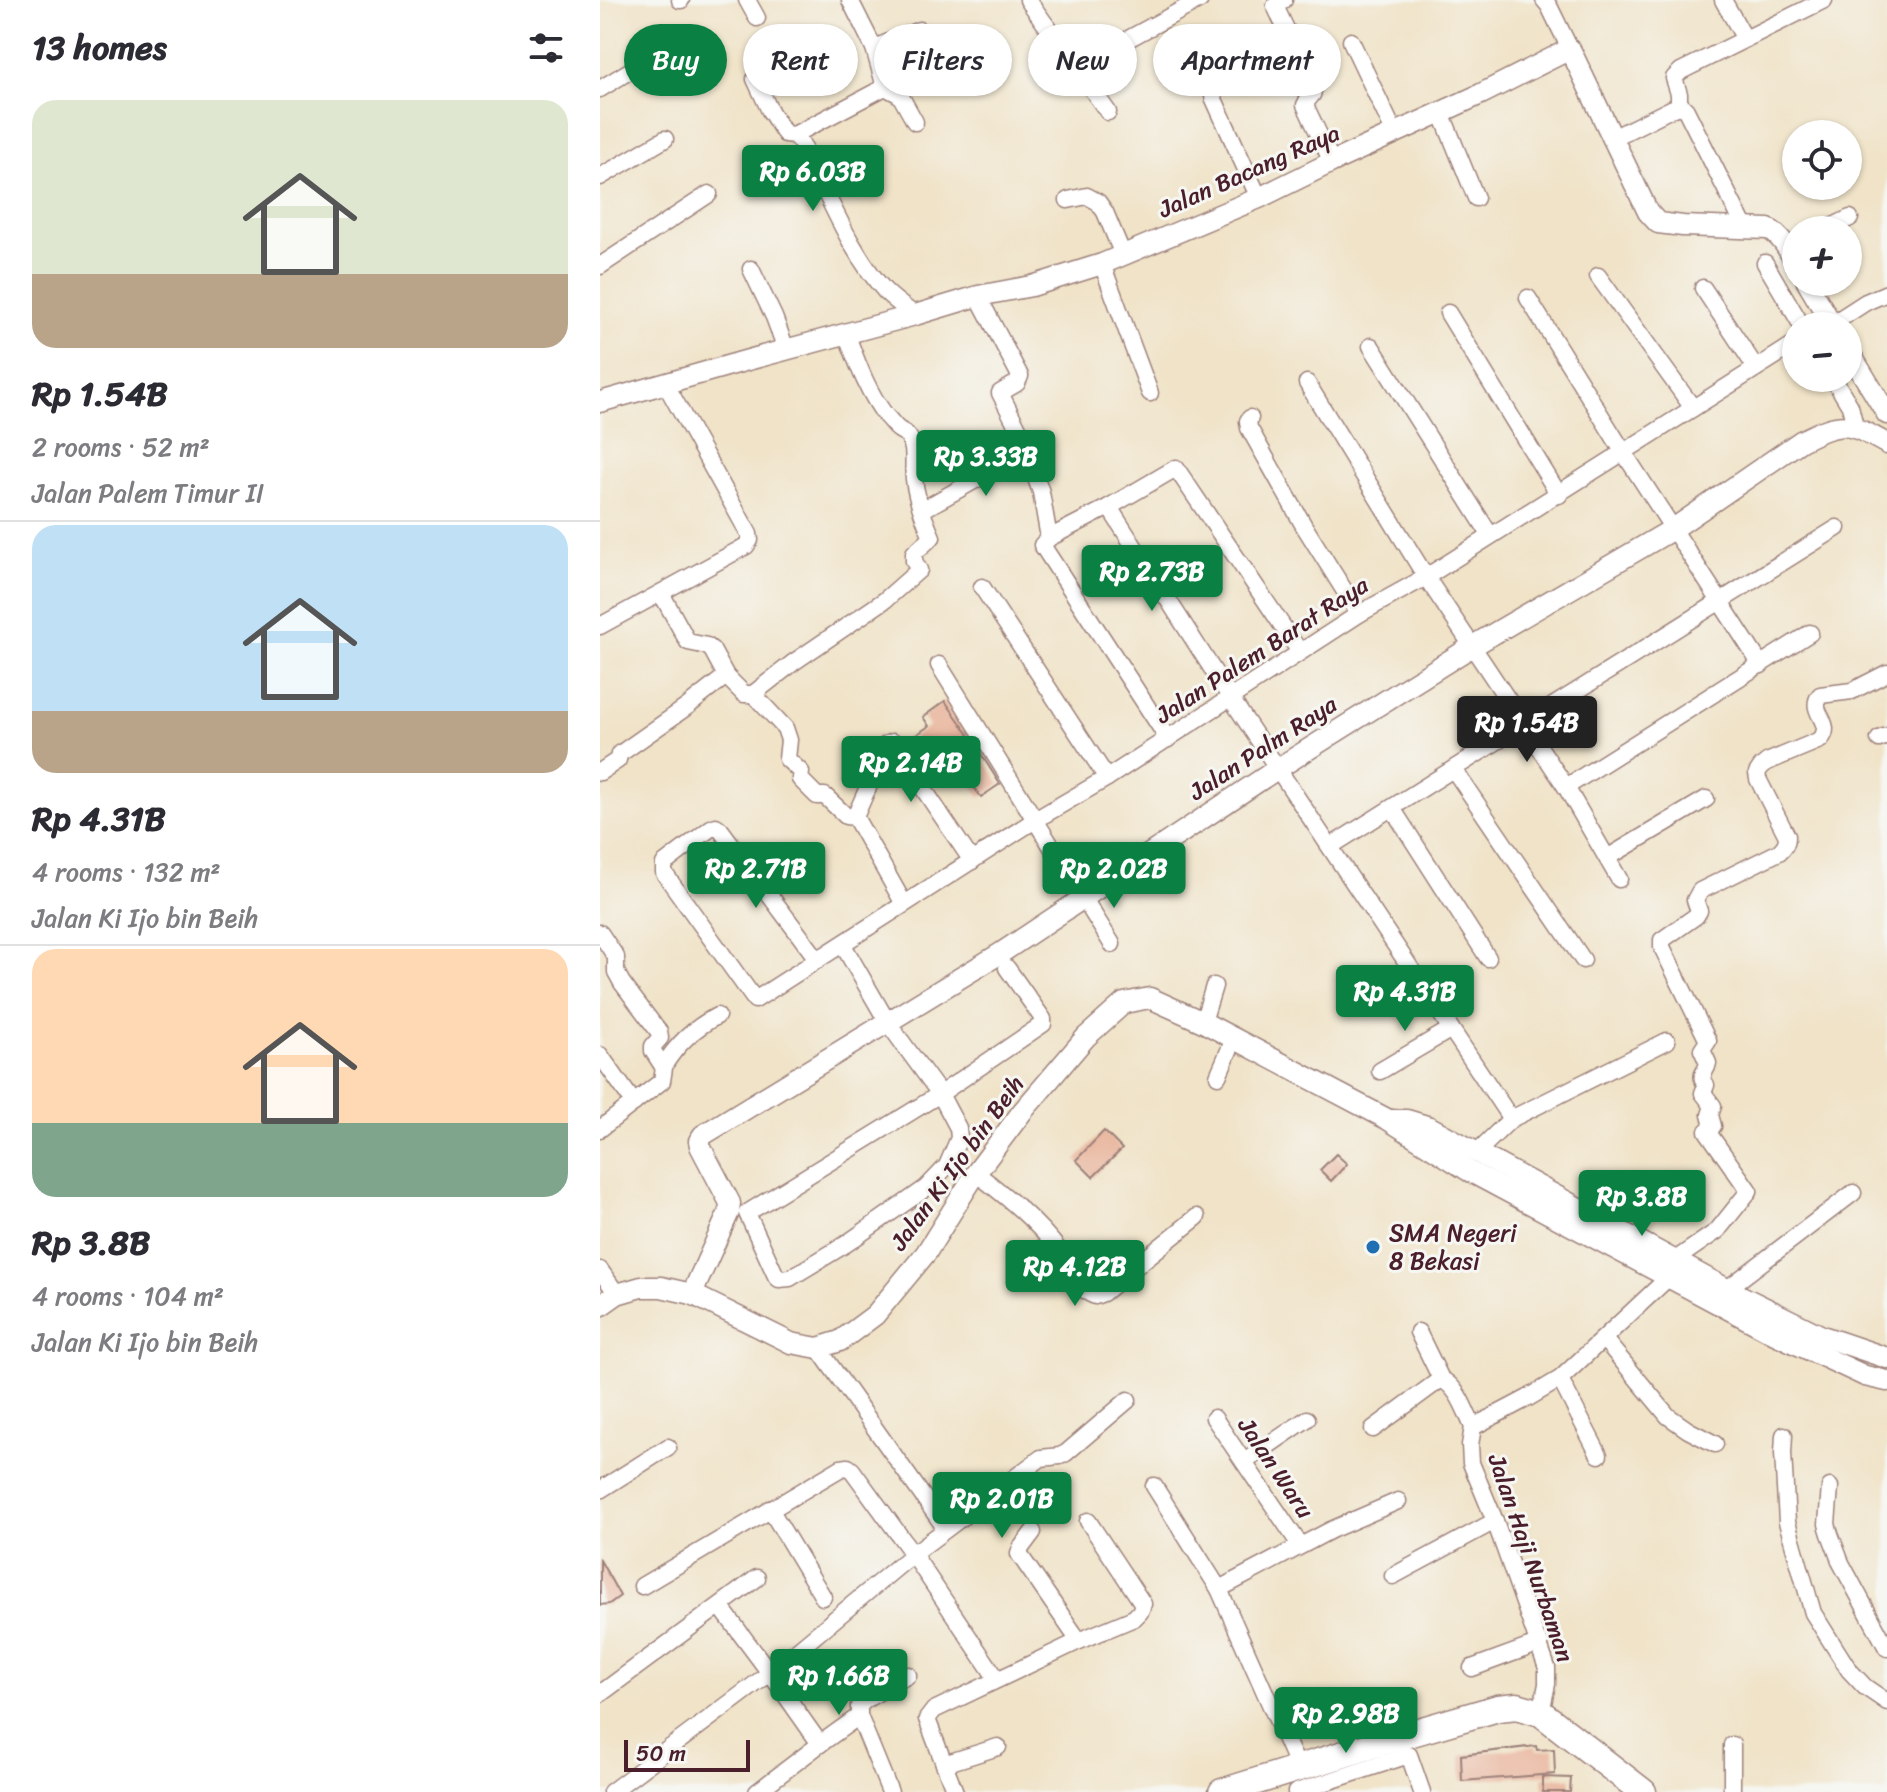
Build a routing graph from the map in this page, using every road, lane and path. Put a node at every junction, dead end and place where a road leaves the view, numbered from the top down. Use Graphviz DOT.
graph roads {
  1 [pos="747,0"];
  2 [pos="850,0"];
  3 [pos="1028,0"];
  4 [pos="1200,0"];
  5 [pos="1284,0"];
  6 [pos="1544,0"];
  7 [pos="1723,0"];
  8 [pos="1824,0"];
  9 [pos="1802,5"];
  10 [pos="757,18"];
  11 [pos="1137,34"];
  12 [pos="1745,39"];
  13 [pos="1351,41"];
  14 [pos="874,48"];
  15 [pos="1570,49"];
  16 [pos="624,74"];
  17 [pos="600,89"];
  18 [pos="874,93"];
  19 [pos="763,96"];
  20 [pos="901,96"];
  21 [pos="1213,97"];
  22 [pos="1679,106"];
  23 [pos="1108,112"];
  24 [pos="1441,112"];
  25 [pos="915,122"];
  26 [pos="1395,134"];
  27 [pos="794,135"];
  28 [pos="665,139"];
  29 [pos="1611,139"];
  30 [pos="1332,162"];
  31 [pos="600,177"];
  32 [pos="709,194"];
  33 [pos="1259,198"];
  34 [pos="1476,198"];
  35 [pos="1068,200"];
  36 [pos="1745,228"];
  37 [pos="1782,240"];
  38 [pos="1123,255"];
  39 [pos="1765,263"];
  40 [pos="1102,264"];
  41 [pos="600,266"];
  42 [pos="751,269"];
  43 [pos="1598,276"];
  44 [pos="1703,288"];
  45 [pos="1887,293"];
  46 [pos="978,296"];
  47 [pos="1528,298"];
  48 [pos="1794,312"];
  49 [pos="1851,312"];
  50 [pos="1448,313"];
  51 [pos="915,315"];
  52 [pos="846,333"];
  53 [pos="1371,346"];
  54 [pos="786,349"];
  55 [pos="1782,352"];
  56 [pos="1756,368"];
  57 [pos="1862,373"];
  58 [pos="665,383"];
  59 [pos="1307,383"];
  60 [pos="1842,392"];
  61 [pos="1150,393"];
  62 [pos="600,402"];
  63 [pos="1693,408"];
  64 [pos="1887,414"];
  65 [pos="1250,418"];
  66 [pos="1855,426"];
  67 [pos="1887,444"];
  68 [pos="1029,450"];
  69 [pos="1624,453"];
  70 [pos="1559,495"];
  71 [pos="1109,507"];
  72 [pos="922,510"];
  73 [pos="1837,528"];
  74 [pos="1673,529"];
  75 [pos="1490,535"];
  76 [pos="1049,538"];
  77 [pos="1426,577"];
  78 [pos="982,587"];
  79 [pos="661,593"];
  80 [pos="1719,601"];
  81 [pos="1359,614"];
  82 [pos="600,626"];
  83 [pos="1810,633"];
  84 [pos="1471,647"];
  85 [pos="1300,652"];
  86 [pos="939,665"];
  87 [pos="1761,665"];
  88 [pos="1887,673"];
  89 [pos="726,676"];
  90 [pos="753,694"];
  91 [pos="1230,697"];
  92 [pos="1523,723"];
  93 [pos="1168,739"];
  94 [pos="1277,769"];
  95 [pos="1454,770"];
  96 [pos="600,772"];
  97 [pos="1107,778"];
  98 [pos="1566,787"];
  99 [pos="1706,799"];
  100 [pos="1392,808"];
  101 [pos="855,817"];
  102 [pos="1035,820"];
  103 [pos="1331,846"];
  104 [pos="1607,858"];
  105 [pos="972,861"];
  106 [pos="1619,879"];
  107 [pos="1082,898"];
  108 [pos="904,904"];
  109 [pos="600,933"];
  110 [pos="1112,944"];
  111 [pos="843,945"];
  112 [pos="1488,958"];
  113 [pos="818,960"];
  114 [pos="1583,960"];
  115 [pos="1007,968"];
  116 [pos="1214,986"];
  117 [pos="717,1016"];
  118 [pos="1203,1022"];
  119 [pos="888,1023"];
  120 [pos="1451,1029"];
  121 [pos="1234,1039"];
  122 [pos="1667,1041"];
  123 [pos="600,1055"];
  124 [pos="663,1067"];
  125 [pos="1380,1071"];
  126 [pos="1218,1076"];
  127 [pos="940,1094"];
  128 [pos="634,1103"];
  129 [pos="1387,1119"];
  130 [pos="1511,1119"];
  131 [pos="600,1129"];
  132 [pos="1476,1153"];
  133 [pos="976,1173"];
  134 [pos="1853,1193"];
  135 [pos="1197,1217"];
  136 [pos="1672,1269"];
  137 [pos="600,1270"];
  138 [pos="692,1294"];
  139 [pos="1721,1296"];
  140 [pos="608,1300"];
  141 [pos="1418,1332"];
  142 [pos="1604,1339"];
  143 [pos="818,1348"];
  144 [pos="1887,1358"];
  145 [pos="1441,1379"];
  146 [pos="1560,1379"];
  147 [pos="1887,1381"];
  148 [pos="1128,1400"];
  149 [pos="1214,1418"];
  150 [pos="1307,1419"];
  151 [pos="1473,1427"];
  152 [pos="1373,1429"];
  153 [pos="1784,1435"];
  154 [pos="1715,1444"];
  155 [pos="668,1447"];
  156 [pos="1599,1455"];
  157 [pos="1244,1462"];
  158 [pos="1154,1486"];
  159 [pos="1830,1487"];
  160 [pos="600,1490"];
  161 [pos="1398,1501"];
  162 [pos="770,1509"];
  163 [pos="1088,1521"];
  164 [pos="1495,1521"];
  165 [pos="946,1529"];
  166 [pos="1033,1532"];
  167 [pos="1300,1545"];
  168 [pos="913,1554"];
  169 [pos="1393,1576"];
  170 [pos="757,1578"];
  171 [pos="642,1586"];
  172 [pos="1219,1589"];
  173 [pos="823,1597"];
  174 [pos="720,1606"];
  175 [pos="1079,1641"];
  176 [pos="1540,1643"];
  177 [pos="1887,1648"];
  178 [pos="1472,1668"];
  179 [pos="770,1673"];
  180 [pos="908,1675"];
  181 [pos="997,1679"];
  182 [pos="600,1694"];
  183 [pos="1887,1702"];
  184 [pos="1541,1713"];
  185 [pos="859,1716"];
  186 [pos="820,1744"];
  187 [pos="1732,1745"];
  188 [pos="998,1747"];
  189 [pos="944,1764"];
  190 [pos="1297,1780"];
  191 [pos="611,1792"];
  192 [pos="757,1792"];
  193 [pos="890,1792"];
  194 [pos="955,1792"];
  195 [pos="1222,1792"];
  196 [pos="1422,1792"];
  197 [pos="1643,1792"];
  198 [pos="1732,1792"];
  1 -- 10 [label="street"];
  2 -- 14 [label="street"];
  3 -- 23 [label="street"];
  4 -- 11 [label="street"];
  5 -- 30 [label="street"];
  6 -- 15 [label="street"];
  7 -- 12 [label="street"];
  8 -- 9 [label="street"];
  9 -- 12 [label="street"];
  12 -- 22 [label="street"];
  13 -- 26 [label="street"];
  15 -- 24 [label="street, Jalan Bacang Raya"];
  15 -- 29 [label="street"];
  16 -- 17 [label="street"];
  18 -- 27 [label="street"];
  19 -- 27 [label="street"];
  20 -- 25 [label="street"];
  21 -- 33 [label="street"];
  22 -- 29 [label="street"];
  22 -- 36 [label="street"];
  24 -- 26 [label="street, Jalan Bacang Raya"];
  24 -- 34 [label="street"];
  26 -- 30 [label="street, Jalan Bacang Raya"];
  27 -- 51 [label="street"];
  28 -- 31 [label="street"];
  29 -- 36 [label="street"];
  30 -- 33 [label="street, Jalan Bacang Raya"];
  32 -- 41 [label="street"];
  33 -- 38 [label="street, Jalan Bacang Raya"];
  35 -- 38 [label="street"];
  36 -- 37 [label="street"];
  38 -- 40 [label="street, Jalan Bacang Raya"];
  39 -- 48 [label="street"];
  40 -- 46 [label="street, Jalan Bacang Raya"];
  40 -- 61 [label="street"];
  42 -- 54 [label="street"];
  43 -- 63 [label="street"];
  44 -- 56 [label="street"];
  45 -- 49 [label="street"];
  46 -- 51 [label="street, Jalan Bacang Raya"];
  46 -- 68 [label="street"];
  47 -- 69 [label="street"];
  50 -- 70 [label="street"];
  51 -- 52 [label="street, Jalan Bacang Raya"];
  52 -- 54 [label="street, Jalan Bacang Raya"];
  52 -- 72 [label="street"];
  53 -- 75 [label="street"];
  54 -- 58 [label="street, Jalan Bacang Raya"];
  55 -- 56 [label="street, Jalan Palem Barat Raya"];
  56 -- 63 [label="street, Jalan Palem Barat Raya"];
  57 -- 64 [label="street"];
  58 -- 62 [label="street, Jalan Bacang Raya"];
  58 -- 79 [label="street"];
  59 -- 77 [label="street"];
  60 -- 66 [label="street"];
  63 -- 69 [label="street, Jalan Palem Barat Raya"];
  65 -- 81 [label="street"];
  66 -- 67 [label="street"];
  66 -- 74 [label="street, Jalan Palm Raya"];
  68 -- 72 [label="street"];
  68 -- 76 [label="street"];
  69 -- 70 [label="street, Jalan Palem Barat Raya"];
  69 -- 74 [label="street"];
  70 -- 75 [label="street, Jalan Palem Barat Raya"];
  71 -- 76 [label="street"];
  71 -- 85 [label="street"];
  71 -- 91 [label="street"];
  72 -- 90 [label="street"];
  73 -- 80 [label="street"];
  74 -- 80 [label="street"];
  74 -- 84 [label="street, Jalan Palm Raya"];
  75 -- 77 [label="street, Jalan Palem Barat Raya"];
  76 -- 93 [label="street"];
  77 -- 81 [label="street, Jalan Palem Barat Raya"];
  77 -- 84 [label="street"];
  78 -- 97 [label="street"];
  79 -- 82 [label="street"];
  79 -- 89 [label="street"];
  80 -- 87 [label="street"];
  80 -- 92 [label="street"];
  81 -- 85 [label="street, Jalan Palem Barat Raya"];
  83 -- 87 [label="street"];
  84 -- 92 [label="street"];
  84 -- 94 [label="street, Jalan Palm Raya"];
  85 -- 91 [label="street, Jalan Palem Barat Raya"];
  86 -- 102 [label="street"];
  87 -- 98 [label="street"];
  88 -- 136 [label="street, Jalan Haji Nurbaman"];
  89 -- 90 [label="street"];
  89 -- 96 [label="street"];
  90 -- 101 [label="street"];
  91 -- 93 [label="street, Jalan Palem Barat Raya"];
  91 -- 94 [label="street"];
  92 -- 95 [label="street"];
  92 -- 98 [label="street"];
  93 -- 97 [label="street, Jalan Palem Barat Raya"];
  94 -- 103 [label="street"];
  94 -- 107 [label="street, Jalan Palm Raya"];
  95 -- 100 [label="street"];
  95 -- 114 [label="street"];
  97 -- 102 [label="street, Jalan Palem Barat Raya"];
  98 -- 104 [label="street"];
  99 -- 104 [label="street"];
  100 -- 103 [label="street"];
  100 -- 112 [label="street"];
  101 -- 105 [label="street"];
  101 -- 108 [label="street"];
  102 -- 105 [label="street, Jalan Palem Barat Raya"];
  102 -- 107 [label="street"];
  103 -- 120 [label="street"];
  104 -- 106 [label="street"];
  105 -- 108 [label="street, Jalan Palem Barat Raya"];
  107 -- 110 [label="street"];
  107 -- 119 [label="street, Jalan Palm Raya"];
  108 -- 111 [label="street, Jalan Palem Barat Raya"];
  109 -- 124 [label="street"];
  111 -- 113 [label="street, Jalan Palem Barat Raya"];
  111 -- 119 [label="street"];
  113 -- 113 [label="street, Jalan Palem Barat Raya"];
  115 -- 127 [label="street"];
  116 -- 118 [label="street"];
  117 -- 124 [label="street"];
  118 -- 121 [label="street, Jalan Ki Ijo bin Beih"];
  118 -- 133 [label="street, Jalan Ki Ijo bin Beih"];
  119 -- 127 [label="street"];
  119 -- 138 [label="street, Jalan Palm Raya"];
  120 -- 125 [label="street"];
  120 -- 130 [label="street"];
  121 -- 126 [label="street"];
  121 -- 129 [label="street, Jalan Ki Ijo bin Beih"];
  122 -- 130 [label="street"];
  123 -- 128 [label="street"];
  124 -- 128 [label="street"];
  127 -- 127 [label="street"];
  128 -- 131 [label="street"];
  129 -- 132 [label="street, Jalan Ki Ijo bin Beih"];
  129 -- 136 [label="street, Jalan Ki Ijo bin Beih"];
  130 -- 132 [label="street"];
  132 -- 136 [label="street, Jalan Ki Ijo bin Beih"];
  133 -- 135 [label="street"];
  133 -- 143 [label="street, Jalan Ki Ijo bin Beih"];
  134 -- 139 [label="street"];
  136 -- 139 [label="street, Jalan Ki Ijo bin Beih"];
  136 -- 142 [label="street, Jalan Haji Nurbaman"];
  137 -- 140 [label="street"];
  138 -- 140 [label="street"];
  138 -- 143 [label="street"];
  139 -- 144 [label="street, Jalan Ki Ijo bin Beih"];
  139 -- 147 [label="street, Jalan Ki Ijo bin Beih"];
  141 -- 145 [label="street"];
  142 -- 146 [label="street, Jalan Haji Nurbaman"];
  142 -- 154 [label="street"];
  143 -- 165 [label="street"];
  145 -- 151 [label="street"];
  145 -- 152 [label="street"];
  146 -- 151 [label="street, Jalan Haji Nurbaman"];
  146 -- 156 [label="street"];
  148 -- 165 [label="street"];
  149 -- 157 [label="street, Jalan Waru"];
  150 -- 157 [label="street"];
  151 -- 164 [label="street, Jalan Haji Nurbaman"];
  153 -- 183 [label="street"];
  155 -- 160 [label="street"];
  157 -- 167 [label="street, Jalan Waru"];
  158 -- 172 [label="street"];
  159 -- 177 [label="street"];
  161 -- 167 [label="street"];
  162 -- 168 [label="street"];
  162 -- 171 [label="street"];
  162 -- 173 [label="street"];
  163 -- 175 [label="street"];
  164 -- 169 [label="street"];
  164 -- 176 [label="street, Jalan Haji Nurbaman"];
  165 -- 168 [label="street"];
  166 -- 175 [label="street"];
  167 -- 172 [label="street, Jalan Waru"];
  168 -- 179 [label="street"];
  168 -- 181 [label="street"];
  170 -- 174 [label="street"];
  172 -- 190 [label="street"];
  174 -- 179 [label="street"];
  174 -- 182 [label="street"];
  175 -- 181 [label="street"];
  176 -- 178 [label="street"];
  176 -- 184 [label="street, Jalan Haji Nurbaman"];
  179 -- 186 [label="street"];
  179 -- 191 [label="street"];
  180 -- 185 [label="street"];
  181 -- 189 [label="street"];
  184 -- 190 [label="main road"];
  184 -- 197 [label="main road"];
  185 -- 186 [label="street"];
  185 -- 193 [label="street"];
  186 -- 192 [label="street"];
  187 -- 198 [label="street"];
  188 -- 189 [label="street"];
  189 -- 194 [label="street"];
  190 -- 195 [label="main road"];
  190 -- 196 [label="street"];
}
